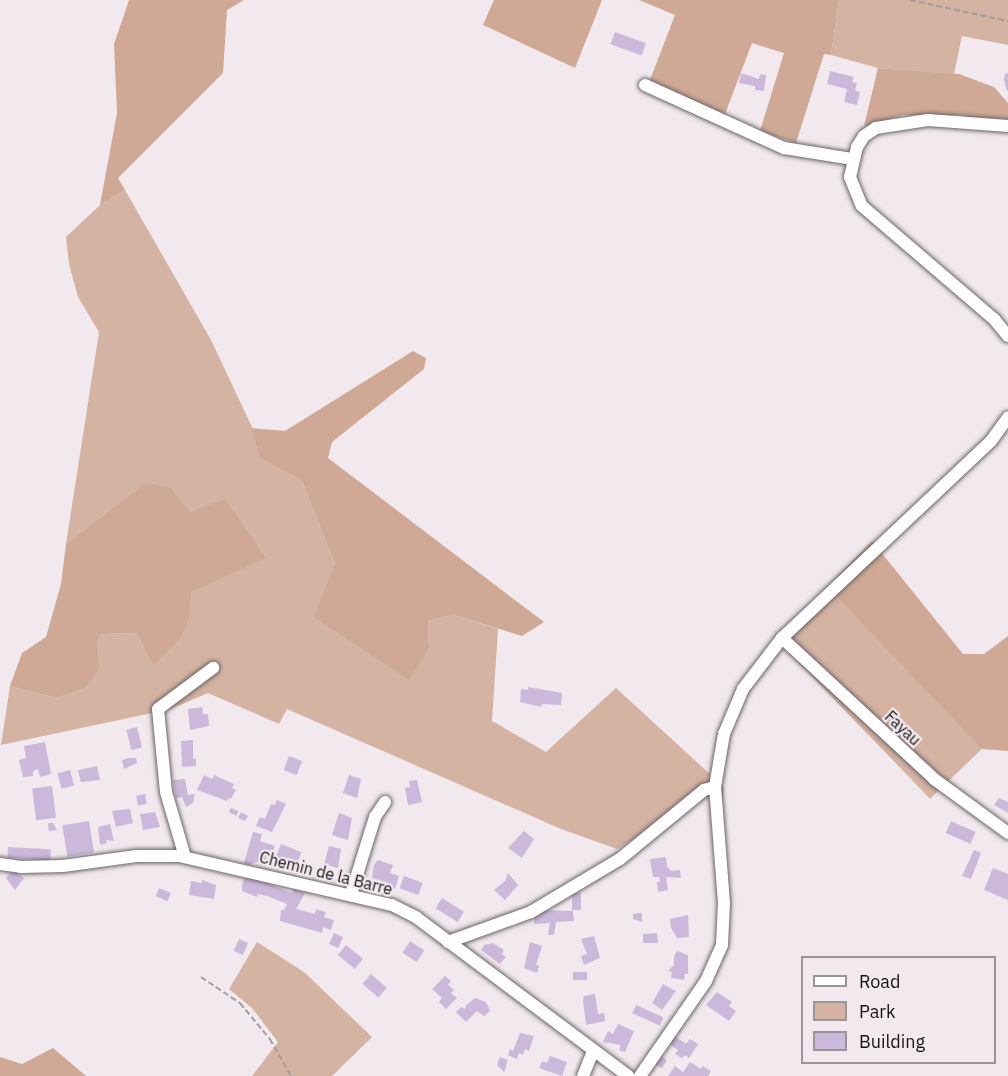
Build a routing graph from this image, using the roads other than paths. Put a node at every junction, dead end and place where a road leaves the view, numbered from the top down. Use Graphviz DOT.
graph roads {
  1 [pos="645,86"];
  2 [pos="1008,126"];
  3 [pos="853,159"];
  4 [pos="1008,336"];
  5 [pos="1008,418"];
  6 [pos="782,638"];
  7 [pos="213,668"];
  8 [pos="715,787"];
  9 [pos="386,802"];
  10 [pos="1008,833"];
  11 [pos="185,856"];
  12 [pos="0,864"];
  13 [pos="351,894"];
  14 [pos="448,942"];
  15 [pos="593,1051"];
  16 [pos="646,1074"];
  17 [pos="583,1076"];
  18 [pos="628,1076"];
  1 -- 3 [label="street"];
  2 -- 3 [label="street"];
  3 -- 4 [label="street"];
  5 -- 6 [label="street"];
  6 -- 8 [label="street"];
  6 -- 10 [label="street, Fayau"];
  7 -- 11 [label="street"];
  8 -- 14 [label="street"];
  8 -- 16 [label="street"];
  9 -- 13 [label="street"];
  11 -- 12 [label="street, Chemin de la Barre"];
  11 -- 13 [label="street, Chemin de la Barre"];
  13 -- 14 [label="street, Chemin de la Barre"];
  14 -- 15 [label="street, Chemin de la Barre"];
  15 -- 17 [label="street"];
  15 -- 18 [label="street, Chemin de la Barre"];
}
